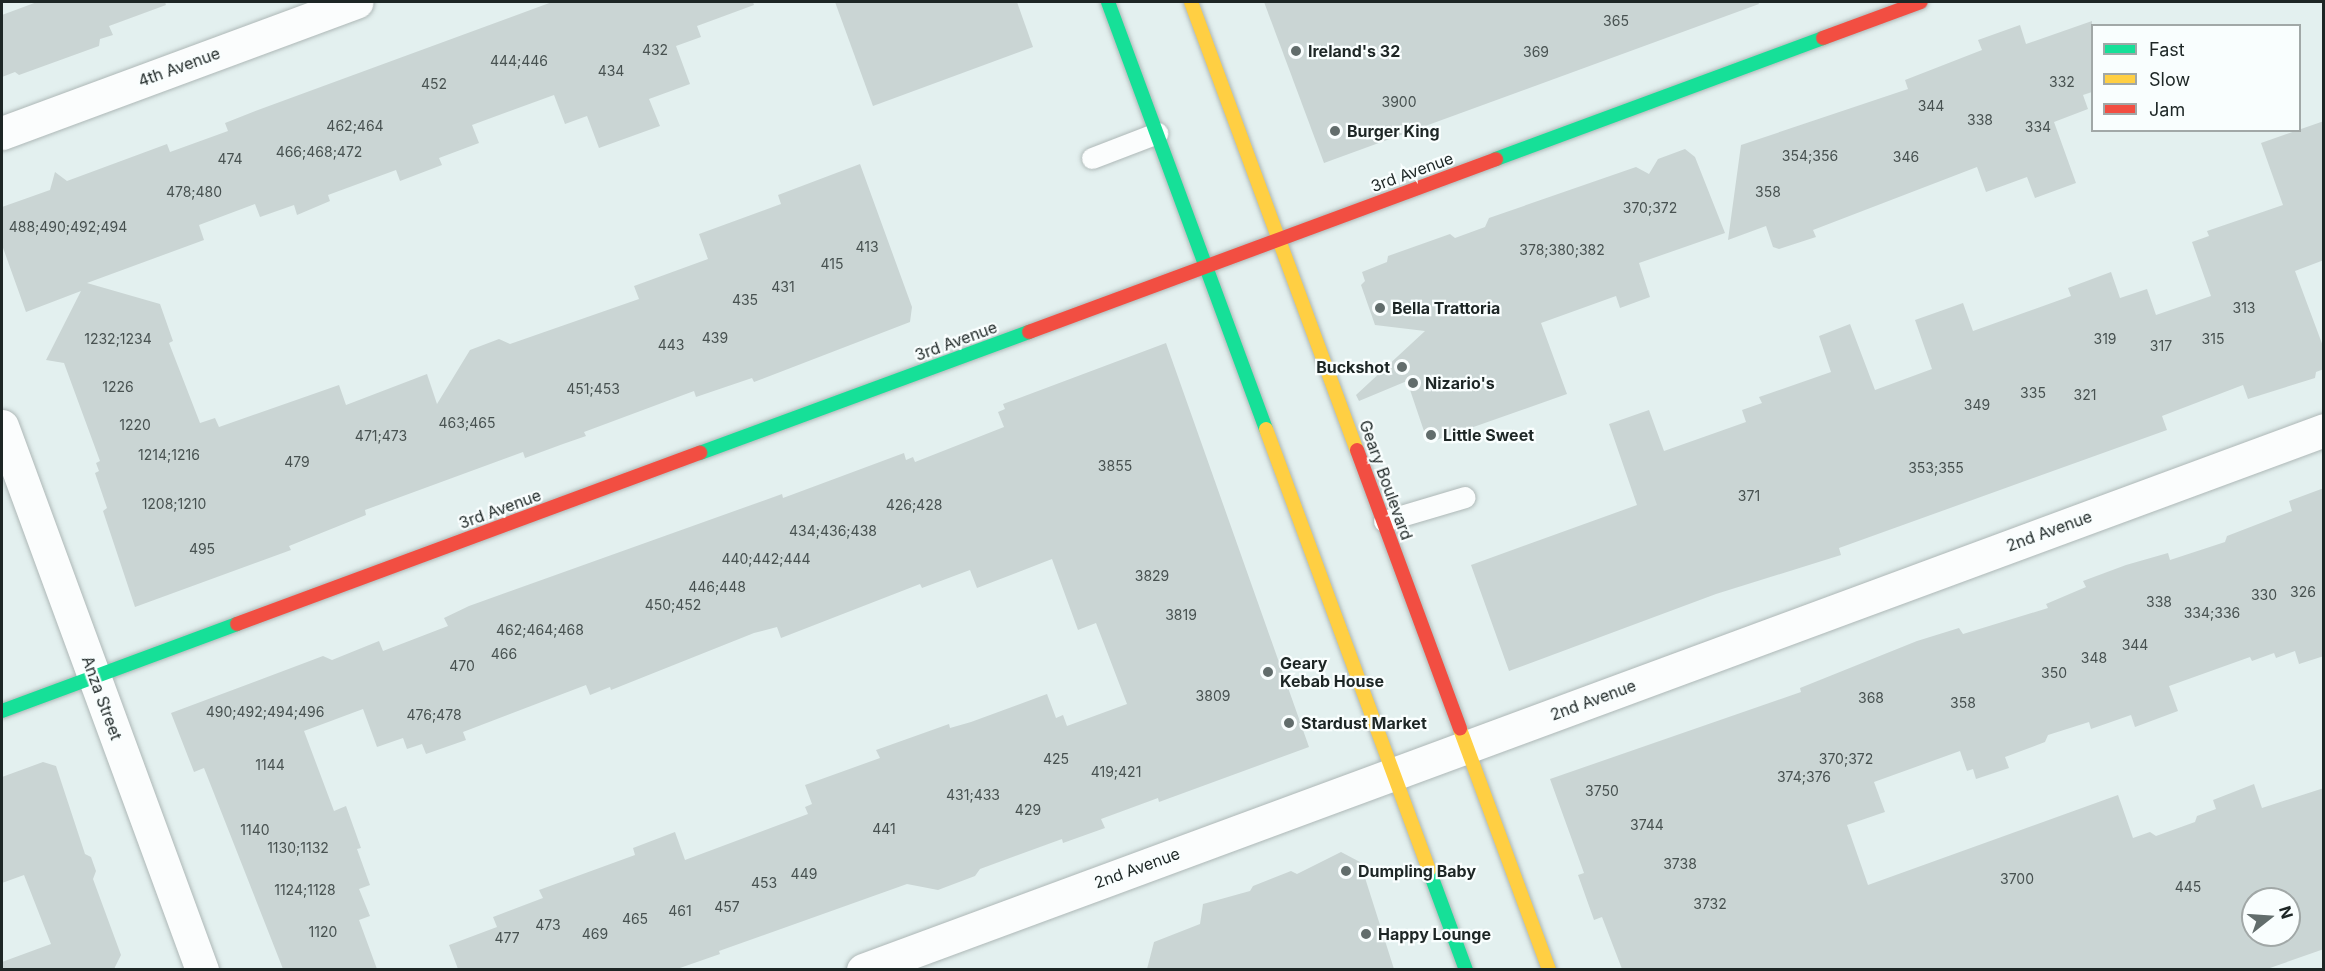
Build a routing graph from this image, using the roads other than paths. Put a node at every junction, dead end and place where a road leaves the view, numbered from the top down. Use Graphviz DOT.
graph roads {
  1 [pos="357,2"];
  2 [pos="1108,2"];
  3 [pos="1191,2"];
  4 [pos="1921,2"];
  5 [pos="2,133"];
  6 [pos="1157,133"];
  7 [pos="1092,158"];
  8 [pos="1280,239"];
  9 [pos="1206,266"];
  10 [pos="2,426"];
  11 [pos="2324,430"];
  12 [pos="1465,497"];
  13 [pos="1384,521"];
  14 [pos="94,677"];
  15 [pos="2,711"];
  16 [pos="1467,747"];
  17 [pos="1394,774"];
  18 [pos="202,969"];
  19 [pos="863,969"];
  20 [pos="1466,969"];
  21 [pos="1549,969"];
  1 -- 5 [label="street, 4th Avenue"];
  2 -- 6 [label="main road"];
  3 -- 8 [label="main road, Geary Boulevard"];
  4 -- 8 [label="main road, 3rd Avenue"];
  6 -- 7 [label="lane"];
  6 -- 9 [label="main road"];
  8 -- 9 [label="main road, 3rd Avenue"];
  8 -- 13 [label="main road, Geary Boulevard"];
  9 -- 14 [label="main road, 3rd Avenue"];
  9 -- 17 [label="main road"];
  10 -- 14 [label="street, Anza Street"];
  11 -- 16 [label="street, 2nd Avenue"];
  12 -- 13 [label="lane"];
  13 -- 16 [label="main road, Geary Boulevard"];
  14 -- 15 [label="main road, 3rd Avenue"];
  14 -- 18 [label="street, Anza Street"];
  16 -- 17 [label="street, 2nd Avenue"];
  16 -- 21 [label="main road, Geary Boulevard"];
  17 -- 19 [label="street, 2nd Avenue"];
  17 -- 20 [label="main road"];
}
